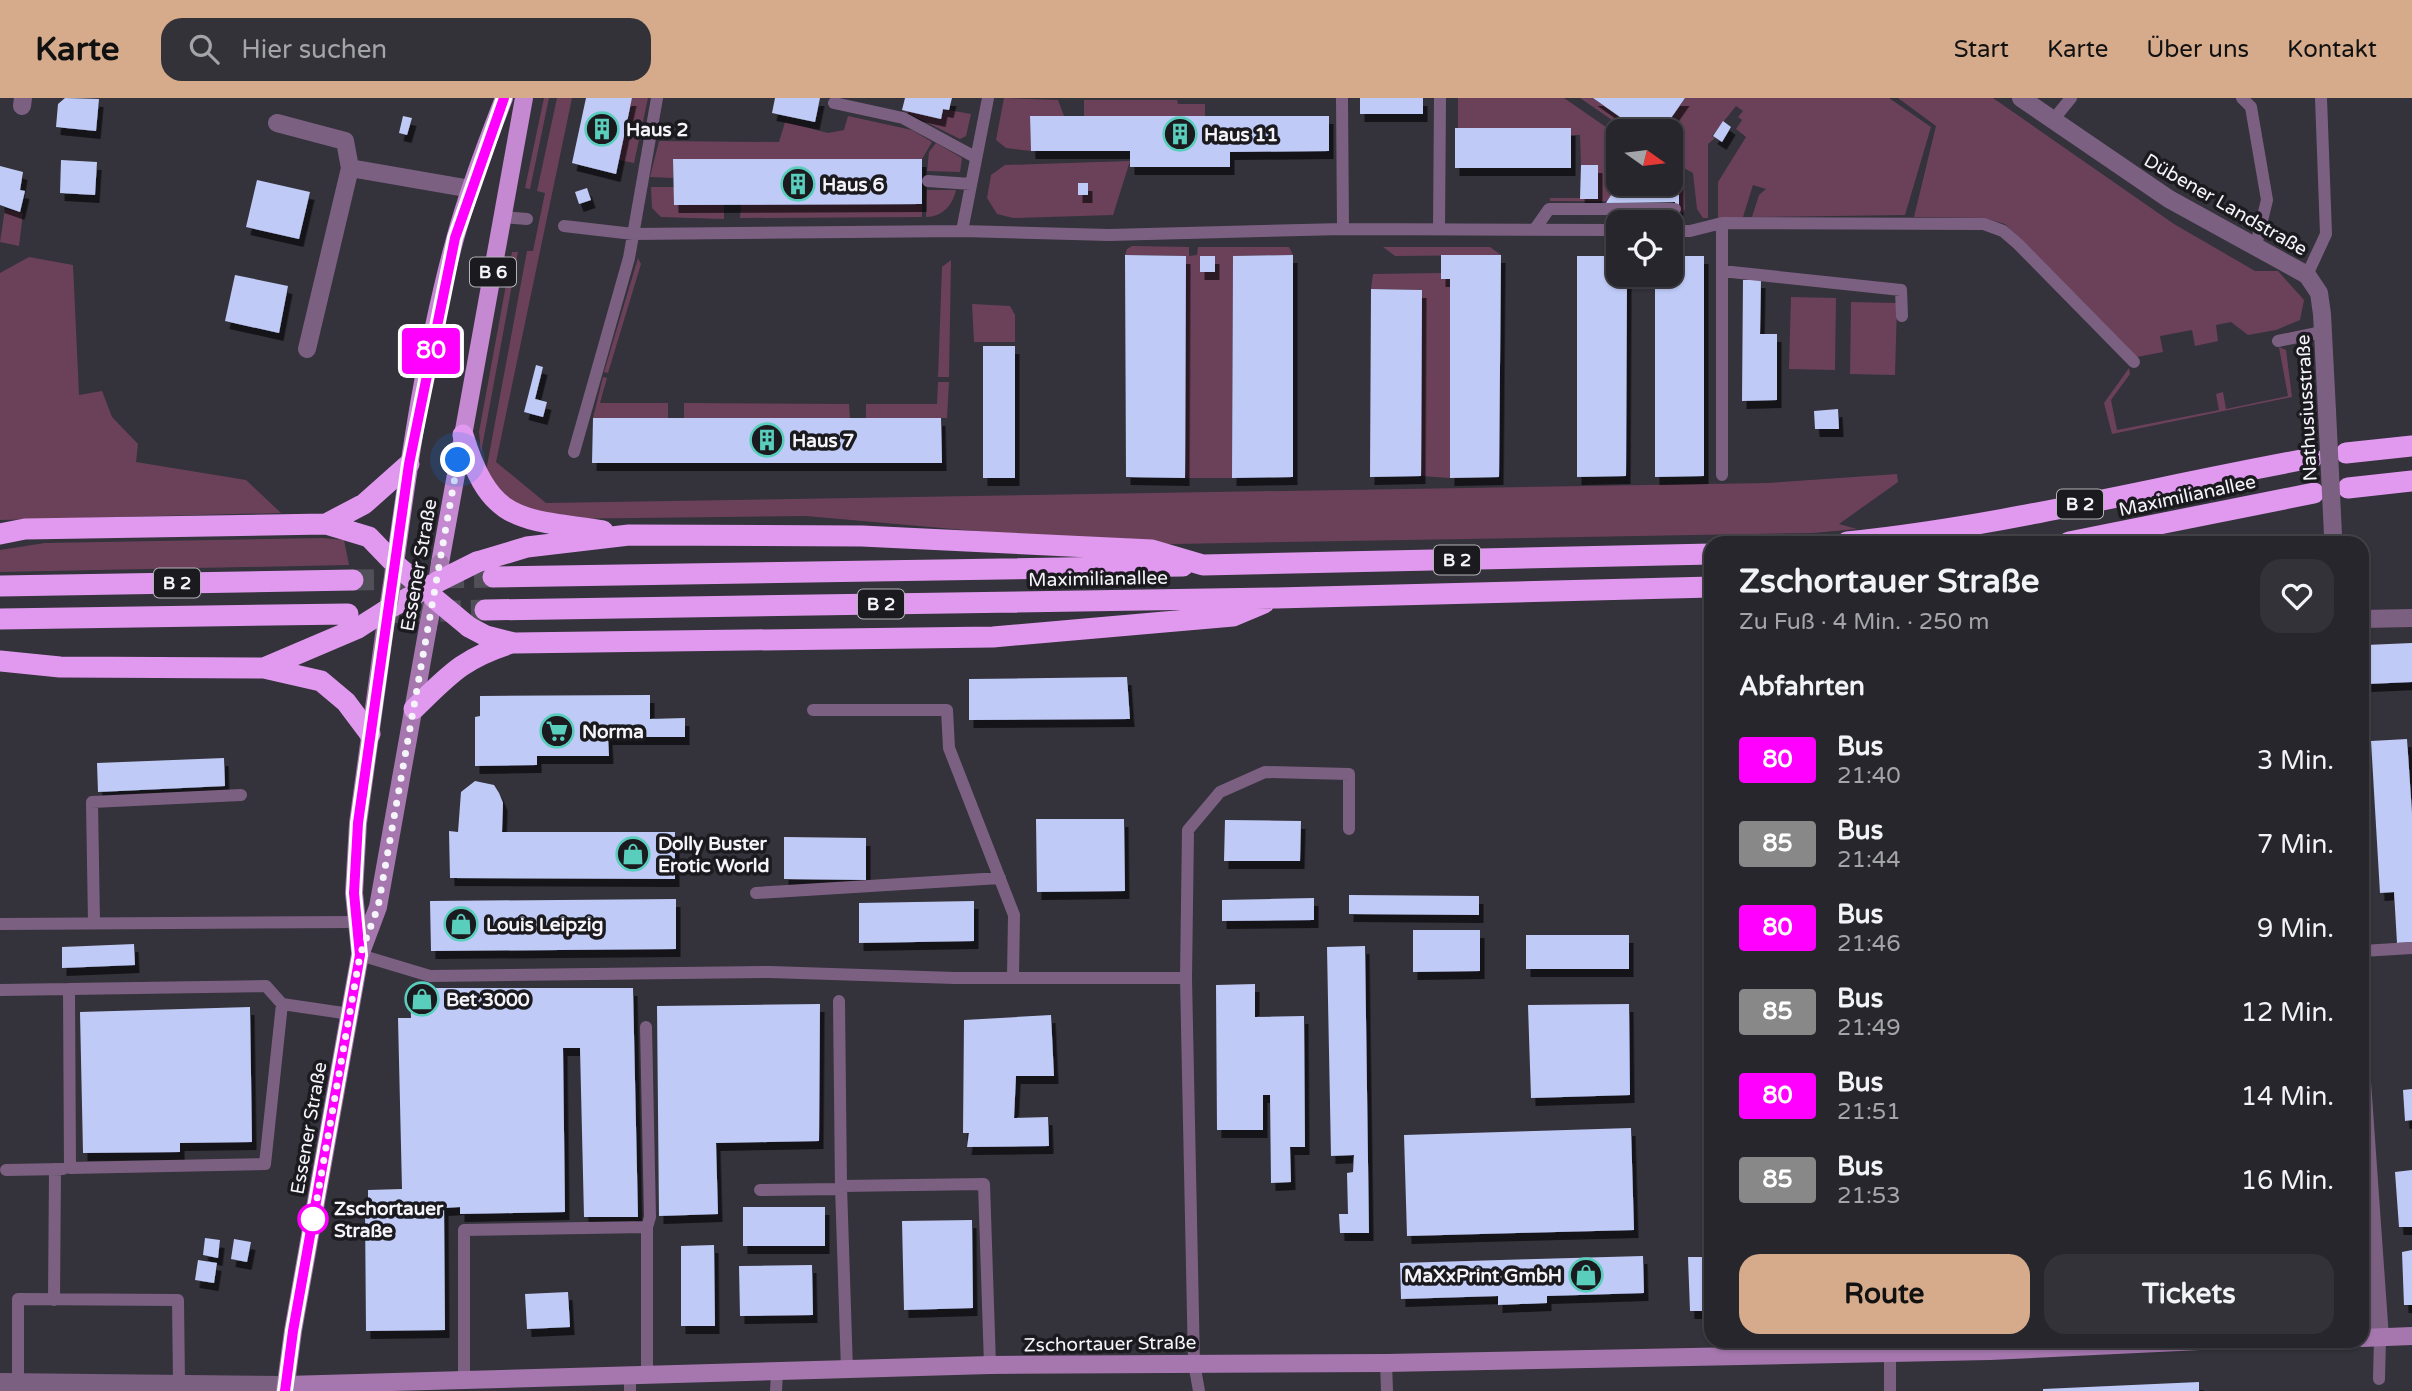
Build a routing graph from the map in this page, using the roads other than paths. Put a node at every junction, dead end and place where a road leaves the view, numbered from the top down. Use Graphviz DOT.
graph roads {
  1 [pos="503,98"];
  2 [pos="524,98"];
  3 [pos="657,98"];
  4 [pos="988,98"];
  5 [pos="1342,98"];
  6 [pos="1440,98"];
  7 [pos="2021,98"];
  8 [pos="2071,98"];
  9 [pos="2242,98"];
  10 [pos="2321,98"];
  11 [pos="834,103"];
  12 [pos="2053,120"];
  13 [pos="277,123"];
  14 [pos="975,157"];
  15 [pos="350,168"];
  16 [pos="928,181"];
  17 [pos="971,184"];
  18 [pos="471,189"];
  19 [pos="1675,209"];
  20 [pos="503,217"];
  21 [pos="527,219"];
  22 [pos="1722,223"];
  23 [pos="564,226"];
  24 [pos="1439,228"];
  25 [pos="1343,229"];
  26 [pos="1535,229"];
  27 [pos="1606,230"];
  28 [pos="962,231"];
  29 [pos="1683,231"];
  30 [pos="633,234"];
  31 [pos="2256,245"];
  32 [pos="1721,271"];
  33 [pos="2307,275"];
  34 [pos="1902,316"];
  35 [pos="2322,332"];
  36 [pos="2278,341"];
  37 [pos="307,349"];
  38 [pos="2134,362"];
  39 [pos="463,435"];
  40 [pos="2412,446"];
  41 [pos="574,452"];
  42 [pos="2346,453"];
  43 [pos="2312,458"];
  44 [pos="409,464"];
  45 [pos="1722,475"];
  46 [pos="2412,481"];
  47 [pos="2348,488"];
  48 [pos="2314,493"];
  49 [pos="326,524"];
  50 [pos="0,534"];
  51 [pos="629,535"];
  52 [pos="1907,536"];
  53 [pos="2099,536"];
  54 [pos="2333,536"];
  55 [pos="1704,554"];
  56 [pos="394,564"];
  57 [pos="1203,565"];
  58 [pos="493,577"];
  59 [pos="353,580"];
  60 [pos="433,583"];
  61 [pos="0,586"];
  62 [pos="1704,587"];
  63 [pos="1276,598"];
  64 [pos="485,610"];
  65 [pos="2412,618"];
  66 [pos="0,619"];
  67 [pos="386,619"];
  68 [pos="2369,619"];
  69 [pos="353,621"];
  70 [pos="514,643"];
  71 [pos="0,661"];
  72 [pos="264,668"];
  73 [pos="414,709"];
  74 [pos="813,709"];
  75 [pos="370,734"];
  76 [pos="241,795"];
  77 [pos="1349,829"];
  78 [pos="1000,878"];
  79 [pos="756,893"];
  80 [pos="357,922"];
  81 [pos="94,923"];
  82 [pos="0,924"];
  83 [pos="2412,948"];
  84 [pos="2369,951"];
  85 [pos="360,955"];
  86 [pos="1013,977"];
  87 [pos="1186,978"];
  88 [pos="69,989"];
  89 [pos="0,990"];
  90 [pos="839,1001"];
  91 [pos="282,1004"];
  92 [pos="350,1014"];
  93 [pos="646,1027"];
  94 [pos="70,1168"];
  95 [pos="55,1169"];
  96 [pos="6,1170"];
  97 [pos="840,1187"];
  98 [pos="760,1190"];
  99 [pos="646,1227"];
  100 [pos="2369,1281"];
  101 [pos="54,1300"];
  102 [pos="2412,1336"];
  103 [pos="2371,1338"];
  104 [pos="1980,1348"];
  105 [pos="1890,1351"];
  106 [pos="1194,1363"];
  107 [pos="1386,1363"];
  108 [pos="990,1365"];
  109 [pos="847,1370"];
  110 [pos="777,1372"];
  111 [pos="2379,1379"];
  112 [pos="464,1380"];
  113 [pos="636,1381"];
  114 [pos="0,1382"];
  115 [pos="179,1383"];
  116 [pos="18,1387"];
  117 [pos="153,1387"];
  118 [pos="286,1388"];
  119 [pos="776,1391"];
  120 [pos="1199,1391"];
  121 [pos="1387,1391"];
  122 [pos="1890,1391"];
  1 -- 18 [label="main road, Essener Straße / B 6"];
  2 -- 20 [label="main road, Essener Straße / B 6"];
  3 -- 30 [label="lane"];
  4 -- 14 [label="lane"];
  5 -- 25 [label="lane"];
  6 -- 24 [label="lane"];
  7 -- 12 [label="street, Dübener Landstraße"];
  8 -- 12 [label="lane"];
  9 -- 31 [label="lane"];
  10 -- 33 [label="lane"];
  11 -- 14 [label="lane"];
  12 -- 31 [label="street, Dübener Landstraße"];
  13 -- 15 [label="street"];
  14 -- 17 [label="lane"];
  15 -- 18 [label="street"];
  15 -- 37 [label="street"];
  16 -- 17 [label="lane"];
  17 -- 28 [label="lane"];
  18 -- 44 [label="main road, Essener Straße / B 6"];
  19 -- 26 [label="lane"];
  20 -- 21 [label="lane"];
  20 -- 39 [label="main road, Essener Straße / B 6"];
  22 -- 29 [label="lane"];
  22 -- 32 [label="lane"];
  22 -- 38 [label="lane"];
  23 -- 30 [label="lane"];
  24 -- 25 [label="lane"];
  24 -- 26 [label="lane"];
  25 -- 28 [label="lane"];
  26 -- 27 [label="lane"];
  28 -- 30 [label="lane"];
  30 -- 41 [label="lane"];
  31 -- 33 [label="street, Dübener Landstraße"];
  32 -- 34 [label="lane"];
  32 -- 45 [label="lane"];
  33 -- 35 [label="street, Nathusiusstraße"];
  35 -- 36 [label="lane"];
  35 -- 54 [label="street, Nathusiusstraße, bridge"];
  39 -- 51 [label="highway"];
  39 -- 60 [label="main road, Essener Straße / B 6"];
  40 -- 42 [label="highway"];
  43 -- 52 [label="highway, B 2"];
  44 -- 49 [label="highway"];
  44 -- 56 [label="main road, Essener Straße / B 6"];
  46 -- 47 [label="highway"];
  48 -- 53 [label="highway, Maximilianallee / B 2"];
  49 -- 50 [label="highway"];
  49 -- 56 [label="highway"];
  51 -- 57 [label="highway"];
  51 -- 60 [label="highway, bridge"];
  55 -- 57 [label="highway, B 2"];
  56 -- 60 [label="highway, bridge"];
  56 -- 67 [label="street, Essener Straße, bridge"];
  57 -- 58 [label="highway, Maximilianallee / B 2"];
  59 -- 61 [label="highway, B 2"];
  60 -- 67 [label="highway"];
  60 -- 70 [label="highway, bridge"];
  60 -- 73 [label="street, Essener Straße, bridge"];
  62 -- 63 [label="highway, Maximilianallee / B 2"];
  63 -- 64 [label="highway, Maximilianallee / B 2"];
  63 -- 70 [label="highway"];
  65 -- 68 [label="street"];
  66 -- 69 [label="highway, B 2"];
  67 -- 69 [label="highway, bridge"];
  67 -- 75 [label="street, Essener Straße"];
  69 -- 72 [label="highway"];
  70 -- 73 [label="highway"];
  71 -- 72 [label="highway"];
  72 -- 75 [label="highway"];
  73 -- 85 [label="street, Essener Straße"];
  74 -- 78 [label="lane"];
  75 -- 80 [label="street, Essener Straße"];
  76 -- 81 [label="lane"];
  77 -- 87 [label="lane"];
  78 -- 79 [label="lane"];
  78 -- 86 [label="lane"];
  80 -- 81 [label="lane"];
  80 -- 85 [label="street, Essener Straße"];
  81 -- 82 [label="lane"];
  83 -- 84 [label="lane"];
  85 -- 86 [label="lane"];
  85 -- 92 [label="street, Essener Straße"];
  86 -- 87 [label="lane"];
  87 -- 106 [label="lane"];
  88 -- 89 [label="lane"];
  88 -- 91 [label="lane"];
  88 -- 94 [label="lane"];
  90 -- 97 [label="lane"];
  91 -- 92 [label="lane"];
  91 -- 94 [label="lane"];
  92 -- 118 [label="street, Essener Straße"];
  93 -- 99 [label="lane"];
  94 -- 95 [label="lane"];
  95 -- 96 [label="lane"];
  95 -- 101 [label="lane"];
  97 -- 98 [label="lane"];
  97 -- 108 [label="lane"];
  97 -- 109 [label="lane"];
  99 -- 112 [label="lane"];
  99 -- 113 [label="lane"];
  100 -- 103 [label="street"];
  101 -- 115 [label="lane"];
  101 -- 116 [label="lane"];
  102 -- 103 [label="street"];
  103 -- 111 [label="lane"];
  104 -- 105 [label="street, Zschortauer Straße"];
  105 -- 107 [label="street, Zschortauer Straße"];
  105 -- 122 [label="lane"];
  106 -- 107 [label="street, Zschortauer Straße"];
  106 -- 108 [label="street, Zschortauer Straße"];
  106 -- 120 [label="lane"];
  107 -- 121 [label="lane"];
  108 -- 109 [label="street, Zschortauer Straße"];
  109 -- 110 [label="street, Zschortauer Straße"];
  110 -- 113 [label="street, Zschortauer Straße"];
  110 -- 119 [label="lane"];
  112 -- 113 [label="street, Zschortauer Straße"];
  112 -- 118 [label="street, Zschortauer Straße"];
  114 -- 116 [label="street, Zschortauer Straße"];
  115 -- 117 [label="street, Zschortauer Straße"];
  115 -- 118 [label="street, Zschortauer Straße"];
  116 -- 117 [label="street, Zschortauer Straße"];
}
